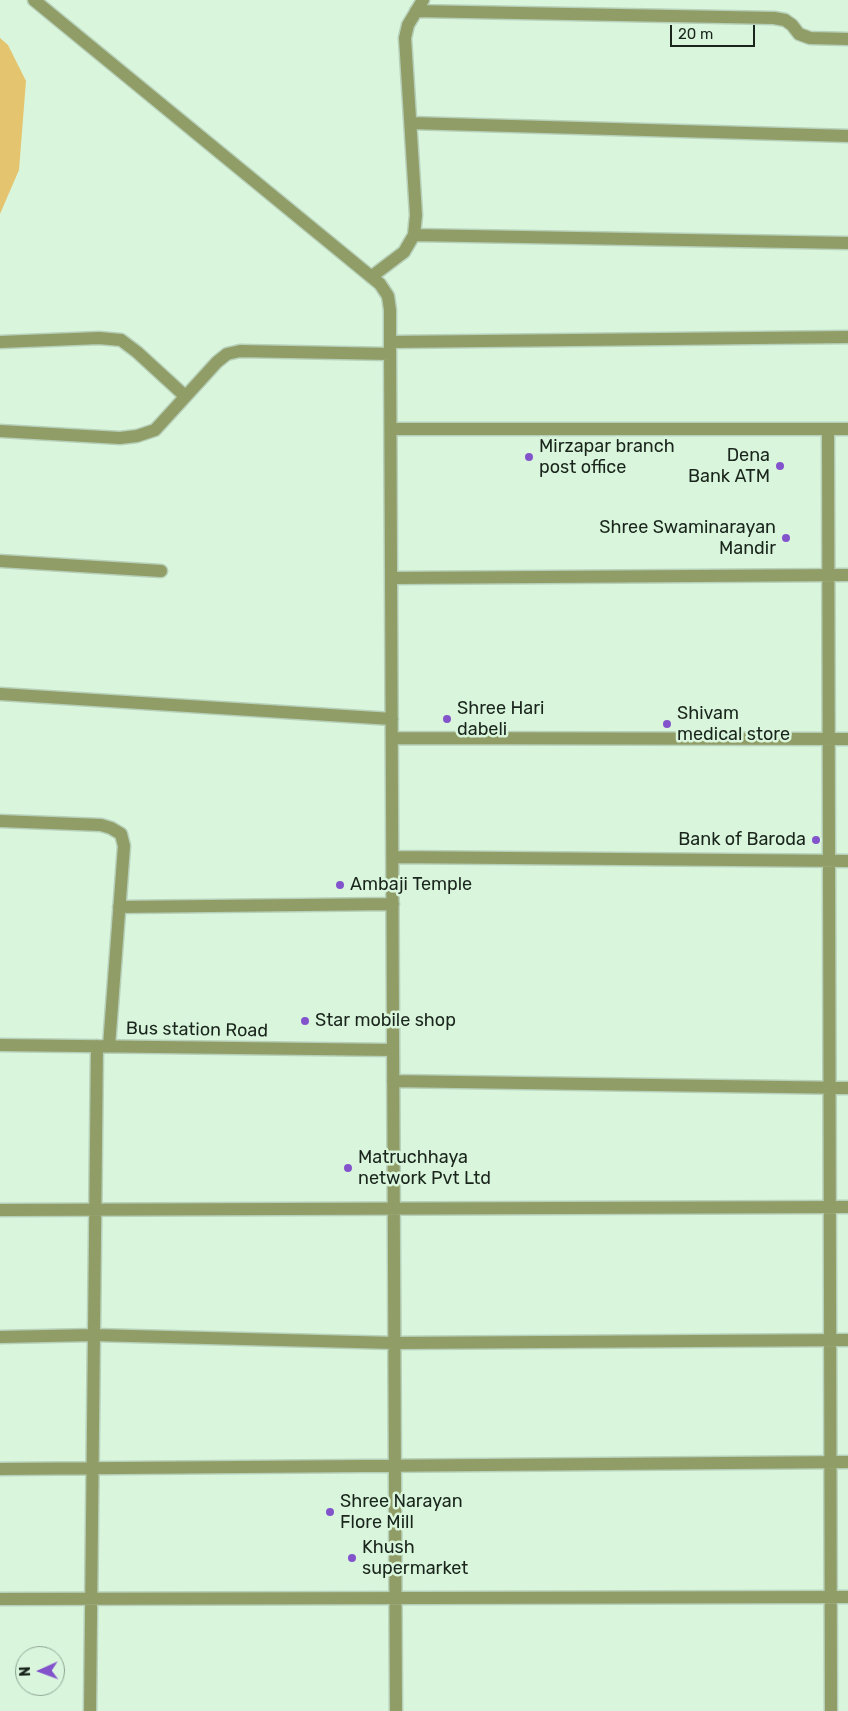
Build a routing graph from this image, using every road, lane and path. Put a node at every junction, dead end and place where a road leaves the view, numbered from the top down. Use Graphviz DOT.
graph roads {
  1 [pos="34,0"];
  2 [pos="423,0"];
  3 [pos="416,11"];
  4 [pos="848,39"];
  5 [pos="411,122"];
  6 [pos="848,136"];
  7 [pos="414,235"];
  8 [pos="848,243"];
  9 [pos="371,276"];
  10 [pos="848,336"];
  11 [pos="0,342"];
  12 [pos="390,348"];
  13 [pos="186,396"];
  14 [pos="391,429"];
  15 [pos="828,430"];
  16 [pos="848,430"];
  17 [pos="0,431"];
  18 [pos="0,561"];
  19 [pos="161,571"];
  20 [pos="828,575"];
  21 [pos="848,575"];
  22 [pos="391,578"];
  23 [pos="0,694"];
  24 [pos="392,719"];
  25 [pos="392,738"];
  26 [pos="828,738"];
  27 [pos="848,739"];
  28 [pos="0,821"];
  29 [pos="392,857"];
  30 [pos="829,861"];
  31 [pos="848,861"];
  32 [pos="393,904"];
  33 [pos="119,907"];
  34 [pos="0,1045"];
  35 [pos="103,1046"];
  36 [pos="393,1050"];
  37 [pos="393,1081"];
  38 [pos="829,1088"];
  39 [pos="848,1088"];
  40 [pos="848,1206"];
  41 [pos="830,1207"];
  42 [pos="394,1208"];
  43 [pos="0,1210"];
  44 [pos="95,1210"];
  45 [pos="94,1336"];
  46 [pos="0,1337"];
  47 [pos="848,1340"];
  48 [pos="830,1341"];
  49 [pos="394,1343"];
  50 [pos="831,1462"];
  51 [pos="848,1462"];
  52 [pos="395,1465"];
  53 [pos="92,1468"];
  54 [pos="0,1469"];
  55 [pos="395,1597"];
  56 [pos="831,1597"];
  57 [pos="848,1597"];
  58 [pos="91,1598"];
  59 [pos="0,1599"];
  60 [pos="90,1711"];
  61 [pos="396,1711"];
  62 [pos="831,1711"];
  1 -- 9 [label="street"];
  2 -- 3 [label="street"];
  3 -- 4 [label="street"];
  3 -- 5 [label="street"];
  5 -- 6 [label="street"];
  5 -- 7 [label="street"];
  7 -- 8 [label="street"];
  7 -- 9 [label="street"];
  9 -- 12 [label="street"];
  10 -- 12 [label="street"];
  11 -- 13 [label="street"];
  12 -- 13 [label="street"];
  12 -- 14 [label="street"];
  13 -- 17 [label="street"];
  14 -- 15 [label="street"];
  14 -- 22 [label="street"];
  15 -- 16 [label="street"];
  15 -- 20 [label="street"];
  18 -- 19 [label="street"];
  20 -- 21 [label="street"];
  20 -- 22 [label="street"];
  20 -- 26 [label="street"];
  22 -- 24 [label="street"];
  23 -- 24 [label="street"];
  24 -- 25 [label="street"];
  25 -- 26 [label="street"];
  25 -- 29 [label="street"];
  26 -- 27 [label="street"];
  26 -- 30 [label="street"];
  28 -- 33 [label="street"];
  29 -- 30 [label="street"];
  29 -- 32 [label="street"];
  30 -- 31 [label="street"];
  30 -- 38 [label="street"];
  32 -- 33 [label="street"];
  32 -- 36 [label="street"];
  33 -- 35 [label="street"];
  34 -- 35 [label="street, Bus station Road"];
  35 -- 36 [label="street, Bus station Road"];
  35 -- 44 [label="street"];
  36 -- 37 [label="street"];
  37 -- 38 [label="street"];
  37 -- 42 [label="street"];
  38 -- 39 [label="street"];
  38 -- 41 [label="street"];
  40 -- 41 [label="street"];
  41 -- 42 [label="street"];
  41 -- 48 [label="street"];
  42 -- 44 [label="street"];
  42 -- 49 [label="street"];
  43 -- 44 [label="street"];
  44 -- 45 [label="street"];
  45 -- 46 [label="street"];
  45 -- 49 [label="street"];
  45 -- 53 [label="street"];
  47 -- 48 [label="street"];
  48 -- 49 [label="street"];
  48 -- 50 [label="street"];
  49 -- 52 [label="street"];
  50 -- 51 [label="street"];
  50 -- 52 [label="street"];
  50 -- 56 [label="street"];
  52 -- 53 [label="street"];
  52 -- 55 [label="street"];
  53 -- 54 [label="street"];
  53 -- 58 [label="street"];
  55 -- 56 [label="street"];
  55 -- 58 [label="street"];
  55 -- 61 [label="street"];
  56 -- 57 [label="street"];
  56 -- 62 [label="street"];
  58 -- 59 [label="street"];
  58 -- 60 [label="street"];
}
